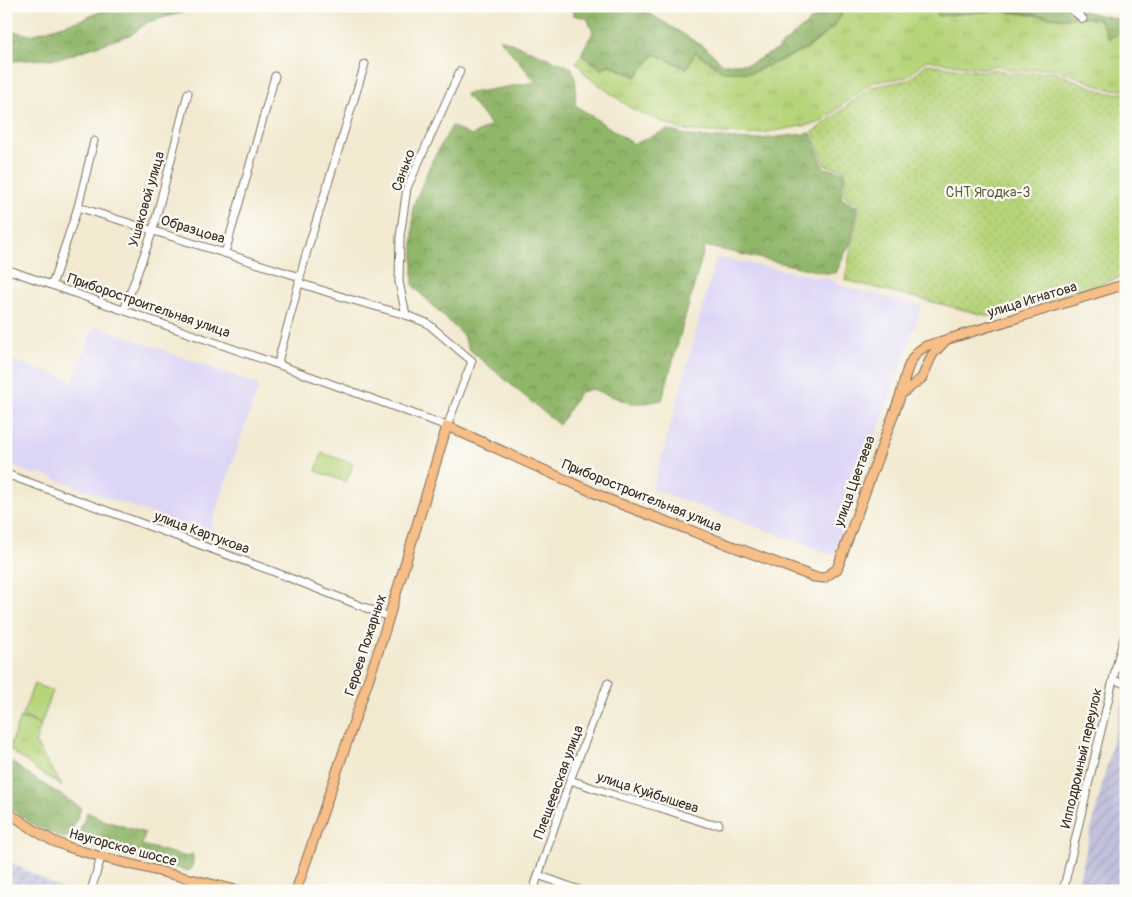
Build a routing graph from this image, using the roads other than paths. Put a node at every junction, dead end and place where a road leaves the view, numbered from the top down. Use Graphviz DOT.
graph roads {
  1 [pos="1068,6"];
  2 [pos="1083,19"];
  3 [pos="365,64"];
  4 [pos="460,71"];
  5 [pos="275,76"];
  6 [pos="188,93"];
  7 [pos="94,141"];
  8 [pos="78,207"];
  9 [pos="153,230"];
  10 [pos="225,252"];
  11 [pos="6,269"];
  12 [pos="300,280"];
  13 [pos="1126,284"];
  14 [pos="52,285"];
  15 [pos="124,310"];
  16 [pos="406,314"];
  17 [pos="947,340"];
  18 [pos="916,354"];
  19 [pos="928,362"];
  20 [pos="282,366"];
  21 [pos="906,374"];
  22 [pos="919,382"];
  23 [pos="901,394"];
  24 [pos="446,426"];
  25 [pos="6,474"];
  26 [pos="830,574"];
  27 [pos="389,616"];
  28 [pos="1126,631"];
  29 [pos="1113,680"];
  30 [pos="608,682"];
  31 [pos="1126,684"];
  32 [pos="570,780"];
  33 [pos="6,811"];
  34 [pos="719,824"];
  35 [pos="101,857"];
  36 [pos="538,876"];
  37 [pos="91,891"];
  38 [pos="240,891"];
  39 [pos="296,891"];
  40 [pos="533,891"];
  41 [pos="582,891"];
  42 [pos="1062,891"];
  1 -- 2 [label="street"];
  3 -- 12 [label="street"];
  4 -- 16 [label="street, Санько"];
  5 -- 10 [label="street"];
  6 -- 9 [label="street, Ушаковой улица"];
  7 -- 8 [label="street"];
  8 -- 9 [label="street, Образцова"];
  8 -- 14 [label="street"];
  9 -- 10 [label="street, Образцова"];
  9 -- 15 [label="street, Ушаковой улица"];
  10 -- 12 [label="street, Образцова"];
  11 -- 14 [label="street, Приборостроительная улица"];
  12 -- 16 [label="street"];
  12 -- 20 [label="street"];
  13 -- 17 [label="main road, улица Игнатова"];
  14 -- 15 [label="street, Приборостроительная улица"];
  15 -- 20 [label="street, Приборостроительная улица"];
  16 -- 24 [label="street"];
  17 -- 18 [label="main road, улица Игнатова"];
  17 -- 19 [label="main road, улица Игнатова"];
  18 -- 19 [label="street"];
  18 -- 21 [label="main road, улица Цветаева"];
  19 -- 22 [label="main road, улица Игнатова"];
  20 -- 24 [label="street, Приборостроительная улица"];
  21 -- 22 [label="street"];
  21 -- 23 [label="main road, улица Цветаева"];
  22 -- 23 [label="main road"];
  23 -- 26 [label="main road, улица Цветаева"];
  24 -- 26 [label="main road, Приборостроительная улица"];
  24 -- 27 [label="main road, Героев Пожарных"];
  25 -- 27 [label="street, улица Картукова"];
  27 -- 39 [label="main road, Героев Пожарных"];
  28 -- 29 [label="street, Ипподромный переулок"];
  29 -- 31 [label="street"];
  29 -- 42 [label="street, Ипподромный переулок"];
  30 -- 32 [label="street, Плещеевская улица"];
  32 -- 34 [label="street, улица Куйбышева"];
  32 -- 36 [label="street, Плещеевская улица"];
  33 -- 35 [label="main road, Наугорское шоссе"];
  35 -- 37 [label="street"];
  35 -- 38 [label="main road, Наугорское шоссе"];
  36 -- 40 [label="street, Плещеевская улица"];
  36 -- 41 [label="street"];
}
